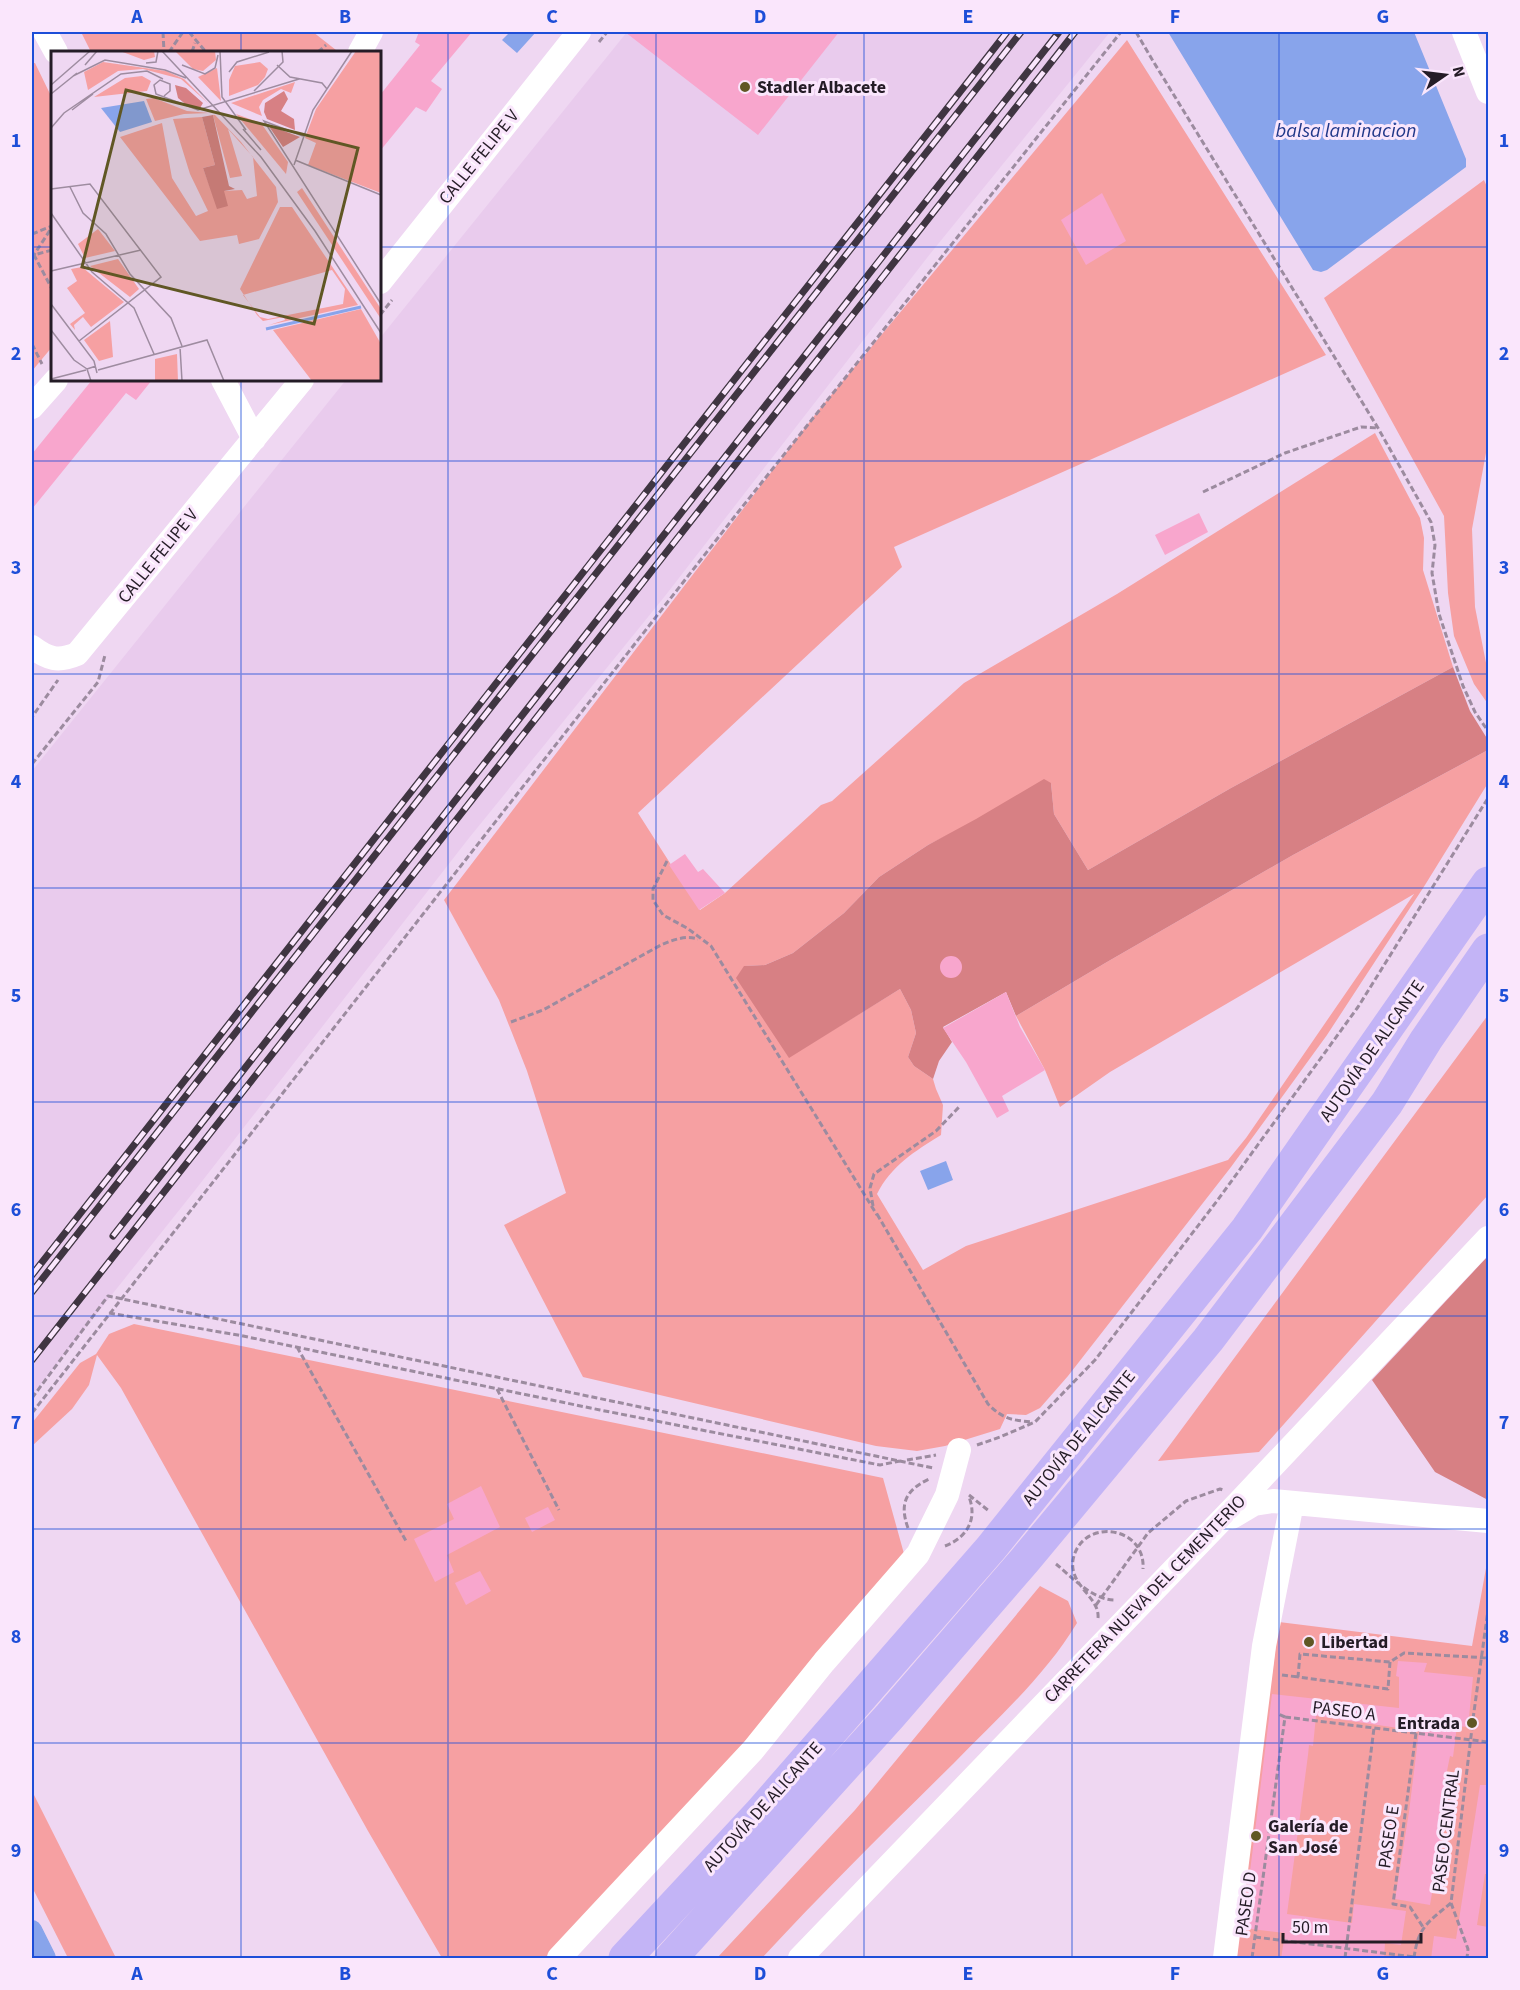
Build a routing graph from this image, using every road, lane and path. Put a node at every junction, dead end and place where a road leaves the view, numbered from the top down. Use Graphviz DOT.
graph roads {
  1 [pos="45,32"];
  2 [pos="163,32"];
  3 [pos="183,32"];
  4 [pos="189,32"];
  5 [pos="371,32"];
  6 [pos="1121,32"];
  7 [pos="1137,32"];
  8 [pos="1464,32"];
  9 [pos="575,36"];
  10 [pos="196,42"];
  11 [pos="326,45"];
  12 [pos="55,51"];
  13 [pos="164,51"];
  14 [pos="170,51"];
  15 [pos="192,51"];
  16 [pos="205,51"];
  17 [pos="319,51"];
  18 [pos="361,51"];
  19 [pos="1488,92"];
  20 [pos="51,226"];
  21 [pos="51,228"];
  22 [pos="32,234"];
  23 [pos="51,250"];
  24 [pos="33,257"];
  25 [pos="381,281"];
  26 [pos="51,287"];
  27 [pos="32,344"];
  28 [pos="50,372"];
  29 [pos="224,381"];
  30 [pos="301,381"];
  31 [pos="32,407"];
  32 [pos="1378,428"];
  33 [pos="255,439"];
  34 [pos="1203,492"];
  35 [pos="32,647"];
  36 [pos="77,654"];
  37 [pos="1488,731"];
  38 [pos="32,739"];
  39 [pos="1488,798"];
  40 [pos="667,861"];
  41 [pos="1488,883"];
  42 [pos="711,946"];
  43 [pos="1488,950"];
  44 [pos="1488,983"];
  45 [pos="511,1022"];
  46 [pos="1387,1103"];
  47 [pos="960,1106"];
  48 [pos="877,1215"];
  49 [pos="1488,1238"];
  50 [pos="121,1299"];
  51 [pos="109,1313"];
  52 [pos="297,1347"];
  53 [pos="497,1389"];
  54 [pos="32,1398"];
  55 [pos="32,1413"];
  56 [pos="1035,1422"];
  57 [pos="959,1450"];
  58 [pos="903,1460"];
  59 [pos="1239,1502"];
  60 [pos="1292,1503"];
  61 [pos="559,1510"];
  62 [pos="1221,1520"];
  63 [pos="1488,1521"];
  64 [pos="405,1541"];
  65 [pos="1142,1578"];
  66 [pos="1090,1592"];
  67 [pos="1122,1598"];
  68 [pos="1488,1610"];
  69 [pos="1481,1657"];
  70 [pos="1488,1658"];
  71 [pos="1390,1662"];
  72 [pos="1279,1677"];
  73 [pos="1298,1677"];
  74 [pos="1278,1714"];
  75 [pos="1285,1717"];
  76 [pos="1473,1719"];
  77 [pos="1374,1728"];
  78 [pos="1473,1728"];
  79 [pos="1416,1733"];
  80 [pos="1471,1740"];
  81 [pos="1488,1742"];
  82 [pos="1451,1903"];
  83 [pos="1423,1927"];
  84 [pos="1255,1937"];
  85 [pos="1346,1948"];
  86 [pos="1414,1958"];
  87 [pos="559,1959"];
  88 [pos="625,1959"];
  89 [pos="671,1959"];
  90 [pos="800,1959"];
  91 [pos="1226,1959"];
  92 [pos="1252,1959"];
  93 [pos="1345,1959"];
  94 [pos="1467,1959"];
  1 -- 12 [label="street"];
  2 -- 13 [label="path"];
  3 -- 14 [label="path"];
  4 -- 10 [label="path"];
  5 -- 18 [label="street"];
  6 -- 50 [label="path"];
  7 -- 32 [label="path"];
  8 -- 19 [label="street"];
  9 -- 25 [label="street, CALLE FELIPE V"];
  10 -- 15 [label="path"];
  10 -- 16 [label="path"];
  11 -- 17 [label="path"];
  20 -- 22 [label="path"];
  21 -- 24 [label="path"];
  23 -- 24 [label="path"];
  24 -- 26 [label="path"];
  27 -- 28 [label="path"];
  28 -- 31 [label="street"];
  29 -- 33 [label="street"];
  30 -- 33 [label="street, CALLE FELIPE V"];
  32 -- 34 [label="path"];
  32 -- 37 [label="path"];
  33 -- 36 [label="street, CALLE FELIPE V"];
  35 -- 36 [label="street"];
  36 -- 38 [label="path"];
  39 -- 56 [label="path"];
  40 -- 42 [label="path"];
  41 -- 88 [label="highway, AUTOVÍA DE ALICANTE"];
  42 -- 45 [label="path"];
  42 -- 48 [label="path"];
  43 -- 46 [label="highway, AUTOVÍA DE ALICANTE"];
  44 -- 46 [label="highway"];
  46 -- 89 [label="highway, AUTOVÍA DE ALICANTE"];
  47 -- 48 [label="path"];
  48 -- 56 [label="path"];
  49 -- 59 [label="street, CARRETERA NUEVA DEL CEMENTERIO"];
  50 -- 51 [label="path"];
  50 -- 54 [label="path"];
  50 -- 58 [label="path"];
  51 -- 52 [label="path"];
  51 -- 55 [label="path"];
  52 -- 53 [label="path"];
  52 -- 64 [label="path"];
  53 -- 57 [label="path"];
  53 -- 61 [label="path"];
  56 -- 57 [label="path"];
  57 -- 87 [label="street"];
  59 -- 62 [label="street, CARRETERA NUEVA DEL CEMENTERIO"];
  59 -- 65 [label="path"];
  60 -- 62 [label="street"];
  60 -- 63 [label="street"];
  60 -- 91 [label="street"];
  62 -- 90 [label="street, CARRETERA NUEVA DEL CEMENTERIO"];
  66 -- 67 [label="path"];
  68 -- 69 [label="path"];
  69 -- 70 [label="path"];
  69 -- 71 [label="path"];
  69 -- 76 [label="path"];
  71 -- 73 [label="path"];
  71 -- 73 [label="path"];
  72 -- 73 [label="path"];
  74 -- 75 [label="path"];
  75 -- 77 [label="path, PASEO A"];
  75 -- 84 [label="path, PASEO D"];
  77 -- 79 [label="path, PASEO A"];
  77 -- 85 [label="path"];
  78 -- 80 [label="path, PASEO CENTRAL"];
  79 -- 80 [label="path, PASEO A"];
  79 -- 83 [label="path, PASEO E"];
  80 -- 81 [label="path, PASEO A"];
  80 -- 82 [label="path, PASEO CENTRAL"];
  82 -- 83 [label="path, PASEO CENTRAL"];
  82 -- 94 [label="path"];
  83 -- 86 [label="path"];
  84 -- 85 [label="path"];
  84 -- 92 [label="path, PASEO D"];
  85 -- 86 [label="path"];
  85 -- 93 [label="path"];
}
